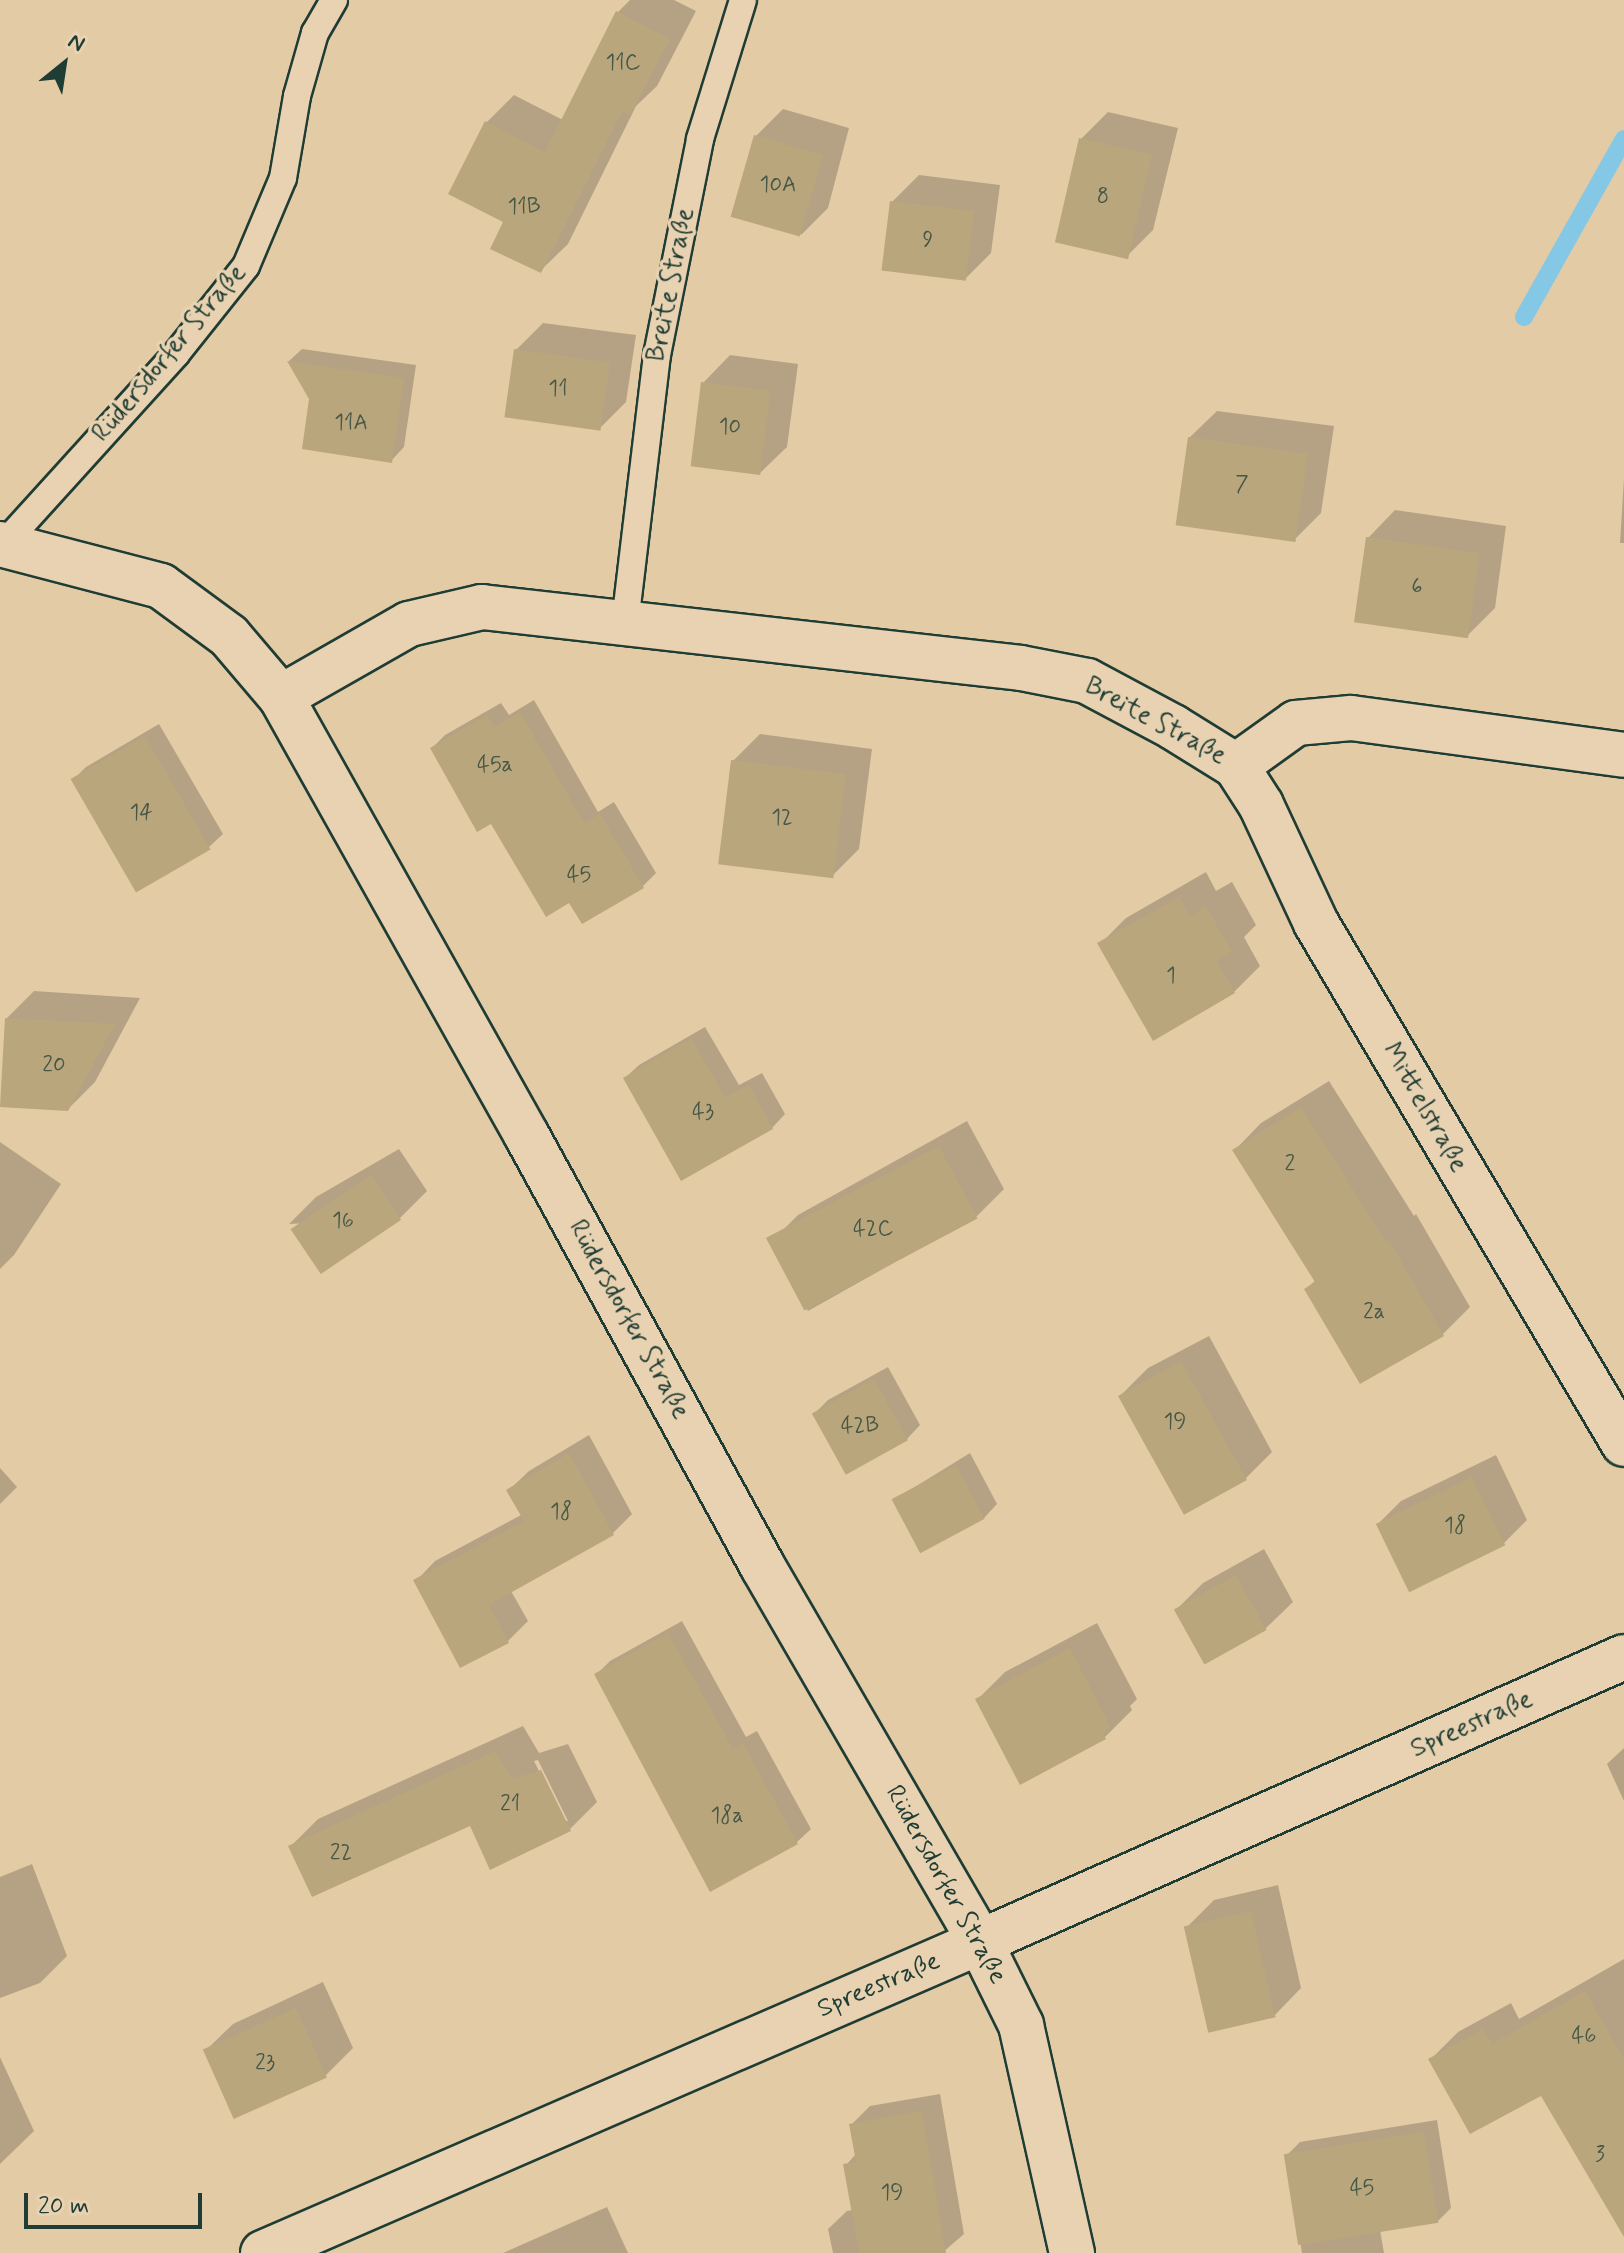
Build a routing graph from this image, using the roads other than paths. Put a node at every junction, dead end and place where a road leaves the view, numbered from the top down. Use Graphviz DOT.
graph roads {
  1 [pos="334,0"];
  2 [pos="743,0"];
  3 [pos="1,548"];
  4 [pos="625,623"];
  5 [pos="281,697"];
  6 [pos="1624,755"];
  7 [pos="1236,766"];
  8 [pos="1624,1444"];
  9 [pos="1624,1657"];
  10 [pos="980,1942"];
  11 [pos="263,2253"];
  12 [pos="1072,2253"];
  1 -- 3 [label="lane, Rüdersdorfer Straße"];
  2 -- 4 [label="lane, Breite Straße"];
  3 -- 5 [label="street, Rüdersdorfer Straße"];
  4 -- 5 [label="street, Breite Straße"];
  4 -- 7 [label="street, Breite Straße"];
  5 -- 10 [label="street, Rüdersdorfer Straße"];
  6 -- 7 [label="street, Breite Straße"];
  7 -- 8 [label="street, Mittelstraße"];
  9 -- 10 [label="street, Spreestraße"];
  10 -- 11 [label="street, Spreestraße"];
  10 -- 12 [label="street, Rüdersdorfer Straße"];
}
